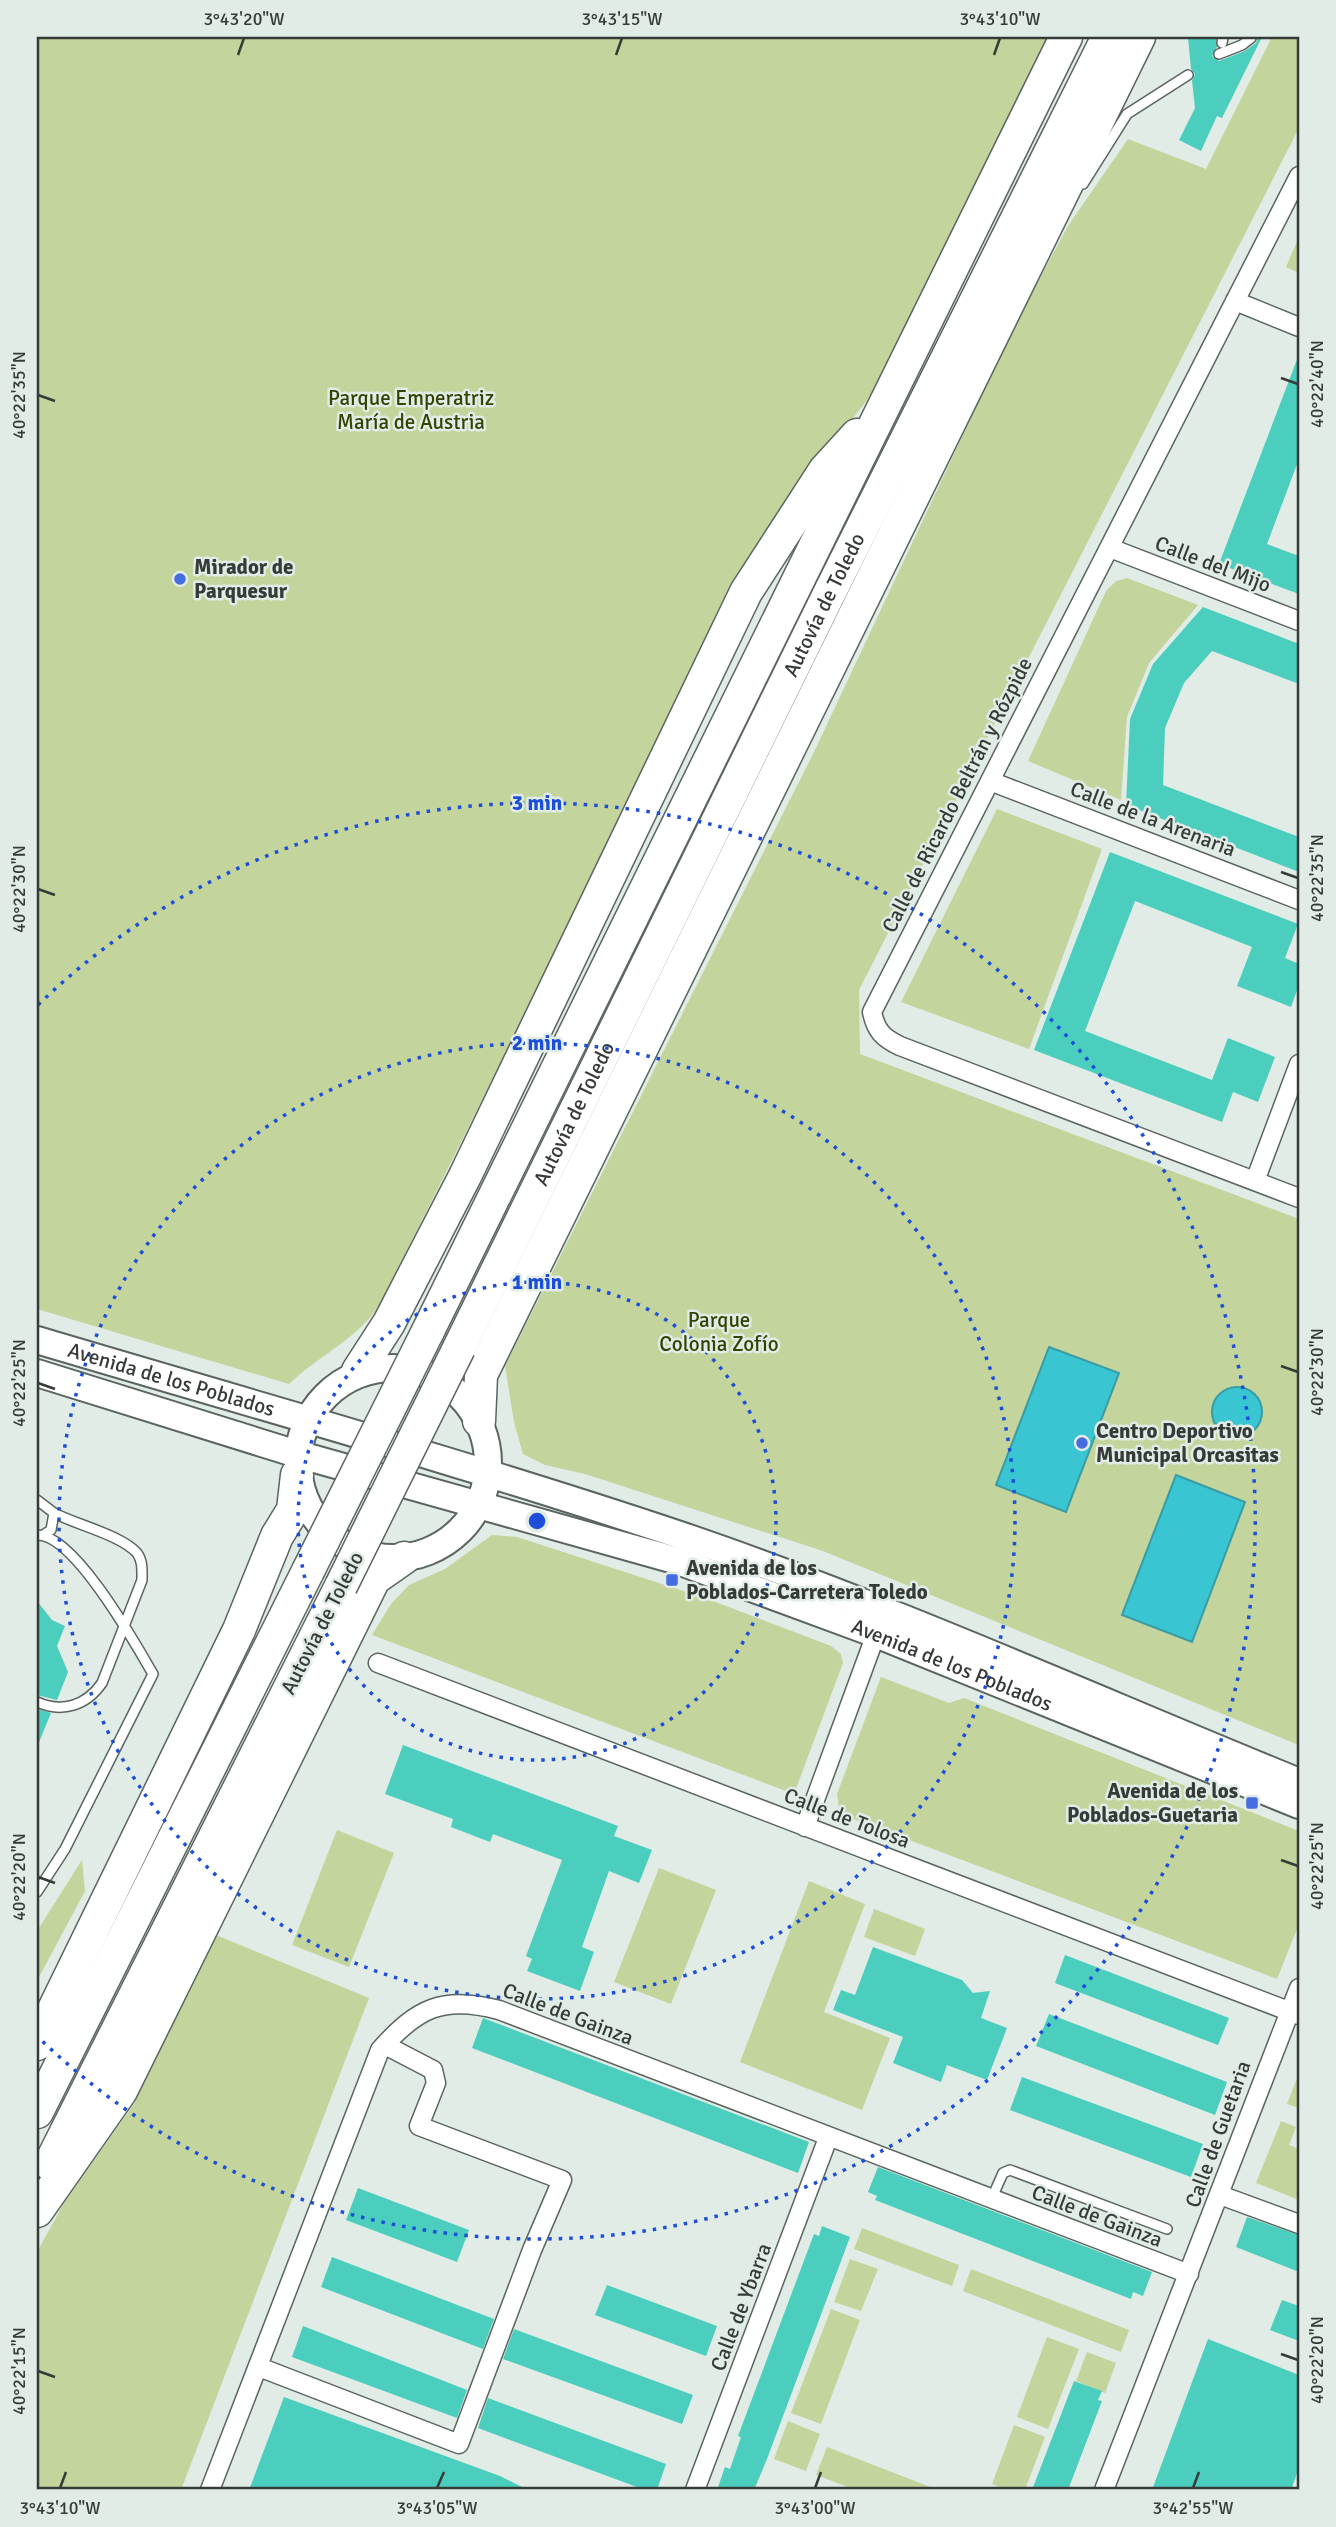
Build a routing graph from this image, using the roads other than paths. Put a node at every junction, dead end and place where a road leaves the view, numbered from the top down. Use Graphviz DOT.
graph roads {
  1 [pos="1066,37"];
  2 [pos="1108,37"];
  3 [pos="1139,37"];
  4 [pos="1251,38"];
  5 [pos="1219,54"];
  6 [pos="1188,75"];
  7 [pos="1299,176"];
  8 [pos="1078,192"];
  9 [pos="1064,214"];
  10 [pos="1022,280"];
  11 [pos="1235,301"];
  12 [pos="1299,327"];
  13 [pos="882,408"];
  14 [pos="1110,548"];
  15 [pos="1299,621"];
  16 [pos="990,781"];
  17 [pos="1299,900"];
  18 [pos="1299,1064"];
  19 [pos="1255,1181"];
  20 [pos="1299,1198"];
  21 [pos="37,1340"];
  22 [pos="358,1371"];
  23 [pos="37,1373"];
  24 [pos="307,1420"];
  25 [pos="479,1421"];
  26 [pos="297,1465"];
  27 [pos="488,1472"];
  28 [pos="37,1500"];
  29 [pos="480,1504"];
  30 [pos="54,1513"];
  31 [pos="40,1535"];
  32 [pos="404,1558"];
  33 [pos="124,1624"];
  34 [pos="876,1634"];
  35 [pos="378,1663"];
  36 [pos="37,1702"];
  37 [pos="1299,1782"];
  38 [pos="1299,1805"];
  39 [pos="805,1827"];
  40 [pos="37,1892"];
  41 [pos="1299,1989"];
  42 [pos="1295,2014"];
  43 [pos="44,2024"];
  44 [pos="37,2044"];
  45 [pos="385,2045"];
  46 [pos="37,2112"];
  47 [pos="828,2138"];
  48 [pos="37,2191"];
  49 [pos="1220,2196"];
  50 [pos="991,2200"];
  51 [pos="37,2211"];
  52 [pos="1299,2224"];
  53 [pos="1167,2229"];
  54 [pos="1189,2274"];
  55 [pos="259,2367"];
  56 [pos="210,2490"];
  57 [pos="695,2490"];
  58 [pos="1104,2490"];
  1 -- 13 [label="highway, Autovía de Toledo"];
  2 -- 48 [label="highway, Autovía de Toledo, bridge"];
  3 -- 10 [label="highway"];
  4 -- 5 [label="lane"];
  6 -- 8 [label="lane"];
  7 -- 11 [label="street, Calle de Ricardo Beltrán y Rózpide"];
  9 -- 10 [label="lane"];
  10 -- 25 [label="highway"];
  11 -- 12 [label="street"];
  11 -- 14 [label="street, Calle de Ricardo Beltrán y Rózpide"];
  13 -- 22 [label="highway"];
  13 -- 46 [label="highway, Autovía de Toledo, bridge"];
  14 -- 15 [label="street, Calle del Mijo"];
  14 -- 16 [label="street, Calle de Ricardo Beltrán y Rózpide"];
  16 -- 17 [label="street, Calle de la Arenaria"];
  16 -- 19 [label="street, Calle de Ricardo Beltrán y Rózpide"];
  18 -- 19 [label="street"];
  19 -- 20 [label="street, Calle de Ricardo Beltrán y Rózpide"];
  21 -- 24 [label="main road, Avenida de los Poblados"];
  22 -- 24 [label="main road"];
  22 -- 25 [label="main road"];
  23 -- 26 [label="main road, Avenida de los Poblados"];
  24 -- 26 [label="main road"];
  24 -- 27 [label="main road, Avenida de los Poblados"];
  25 -- 27 [label="main road"];
  26 -- 29 [label="main road, Avenida de los Poblados"];
  26 -- 32 [label="main road"];
  26 -- 43 [label="highway"];
  27 -- 29 [label="main road"];
  27 -- 37 [label="main road, Avenida de los Poblados"];
  28 -- 30 [label="lane"];
  29 -- 32 [label="main road"];
  29 -- 34 [label="main road, Avenida de los Poblados"];
  30 -- 31 [label="lane"];
  30 -- 33 [label="lane"];
  31 -- 33 [label="lane"];
  32 -- 51 [label="highway"];
  33 -- 36 [label="lane"];
  33 -- 40 [label="lane"];
  34 -- 38 [label="main road, Avenida de los Poblados"];
  34 -- 39 [label="street"];
  35 -- 39 [label="street, Calle de Tolosa"];
  39 -- 42 [label="street, Calle de Tolosa"];
  41 -- 42 [label="street, Calle de Guetaria"];
  42 -- 49 [label="street, Calle de Guetaria"];
  43 -- 44 [label="highway"];
  45 -- 47 [label="street, Calle de Gainza"];
  45 -- 55 [label="street, Calle de Gainza"];
  45 -- 55 [label="street"];
  47 -- 50 [label="street, Calle de Gainza"];
  47 -- 57 [label="street, Calle de Ybarra"];
  49 -- 52 [label="street"];
  49 -- 54 [label="street, Calle de Guetaria"];
  50 -- 53 [label="lane"];
  50 -- 54 [label="street, Calle de Gainza"];
  54 -- 58 [label="street, Calle de Guetaria"];
  55 -- 56 [label="street, Calle de Gainza"];
}
